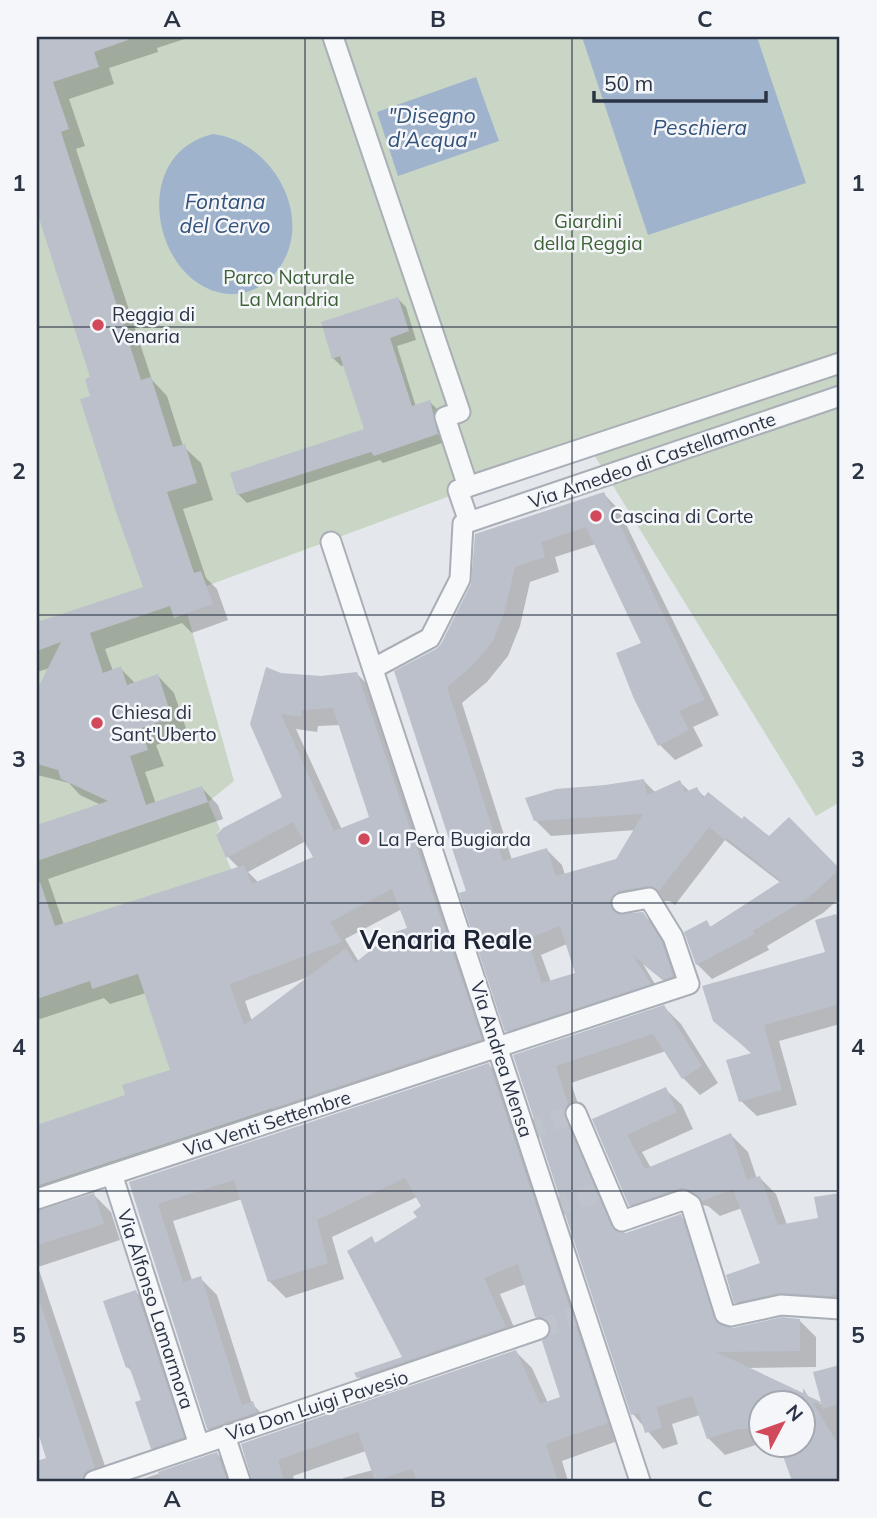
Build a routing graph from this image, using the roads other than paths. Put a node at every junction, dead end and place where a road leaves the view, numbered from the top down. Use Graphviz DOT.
graph roads {
  1 [pos="333,37"];
  2 [pos="840,363"];
  3 [pos="840,396"];
  4 [pos="468,487"];
  5 [pos="466,523"];
  6 [pos="331,542"];
  7 [pos="374,668"];
  8 [pos="622,903"];
  9 [pos="498,1048"];
  10 [pos="576,1113"];
  11 [pos="112,1174"];
  12 [pos="37,1199"];
  13 [pos="840,1309"];
  14 [pos="539,1329"];
  15 [pos="225,1436"];
  16 [pos="199,1444"];
  17 [pos="94,1481"];
  18 [pos="240,1481"];
  19 [pos="640,1481"];
  1 -- 4 [label="street"];
  2 -- 4 [label="street"];
  3 -- 5 [label="street, Via Amedeo di Castellamonte"];
  4 -- 5 [label="street"];
  5 -- 7 [label="street"];
  6 -- 7 [label="street, Via Andrea Mensa"];
  7 -- 9 [label="street, Via Andrea Mensa"];
  8 -- 9 [label="street, Via Venti Settembre"];
  9 -- 11 [label="street, Via Venti Settembre"];
  9 -- 19 [label="street, Via Andrea Mensa"];
  10 -- 13 [label="street"];
  11 -- 12 [label="street, Via Venti Settembre"];
  11 -- 16 [label="street, Via Alfonso Lamarmora"];
  14 -- 15 [label="street, Via Don Luigi Pavesio"];
  15 -- 16 [label="street, Via Don Luigi Pavesio"];
  15 -- 18 [label="street"];
  16 -- 17 [label="street, Via Don Luigi Pavesio"];
}
